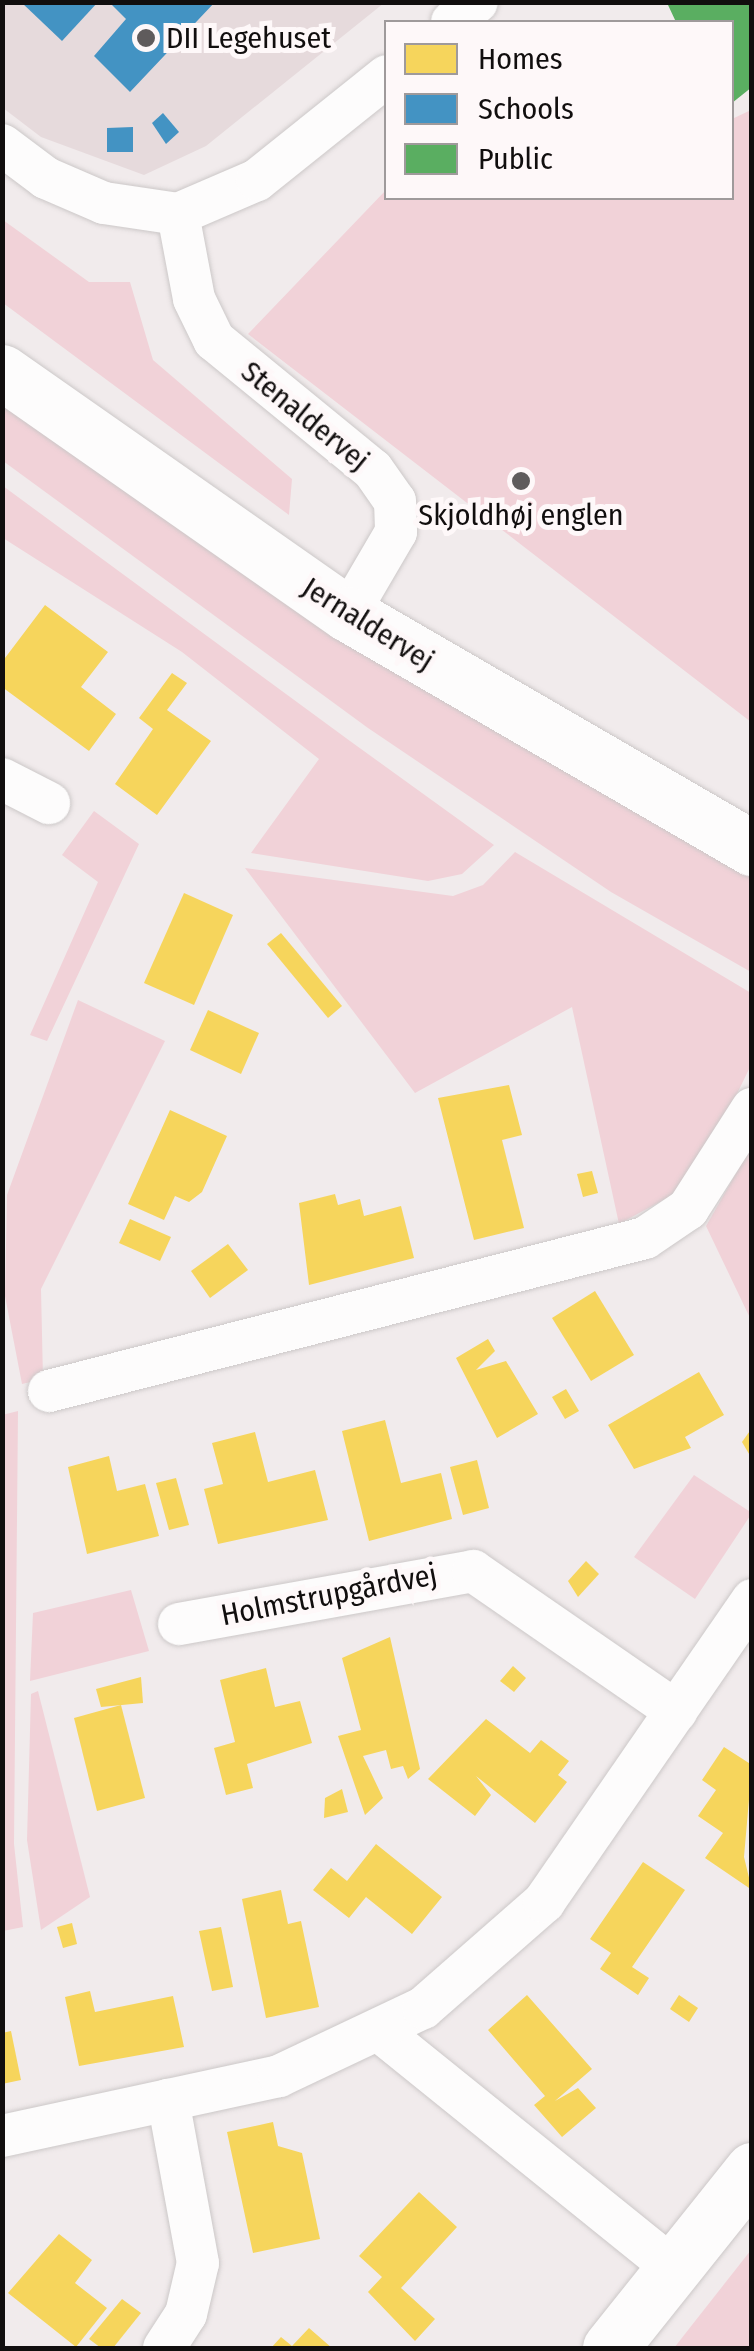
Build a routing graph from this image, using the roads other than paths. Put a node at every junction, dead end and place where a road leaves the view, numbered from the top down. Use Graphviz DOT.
graph roads {
  1 [pos="477,2"];
  2 [pos="454,20"];
  3 [pos="384,78"];
  4 [pos="2,146"];
  5 [pos="178,214"];
  6 [pos="2,372"];
  7 [pos="348,614"];
  8 [pos="2,779"];
  9 [pos="48,802"];
  10 [pos="752,848"];
  11 [pos="752,1109"];
  12 [pos="50,1391"];
  13 [pos="752,1600"];
  14 [pos="179,1624"];
  15 [pos="676,1711"];
  16 [pos="382,2033"];
  17 [pos="168,2100"];
  18 [pos="2,2136"];
  19 [pos="752,2170"];
  20 [pos="676,2270"];
  21 [pos="164,2348"];
  22 [pos="610,2348"];
  1 -- 2 [label="street"];
  3 -- 5 [label="street"];
  4 -- 5 [label="street"];
  5 -- 7 [label="street, Stenaldervej"];
  6 -- 7 [label="street, Jernaldervej"];
  7 -- 10 [label="street, Jernaldervej"];
  8 -- 9 [label="street"];
  11 -- 12 [label="street"];
  13 -- 15 [label="street"];
  14 -- 15 [label="street, Holmstrupgårdvej"];
  15 -- 16 [label="street"];
  16 -- 17 [label="street"];
  16 -- 20 [label="street"];
  17 -- 18 [label="street"];
  17 -- 21 [label="street"];
  19 -- 20 [label="street"];
  20 -- 22 [label="street"];
}
